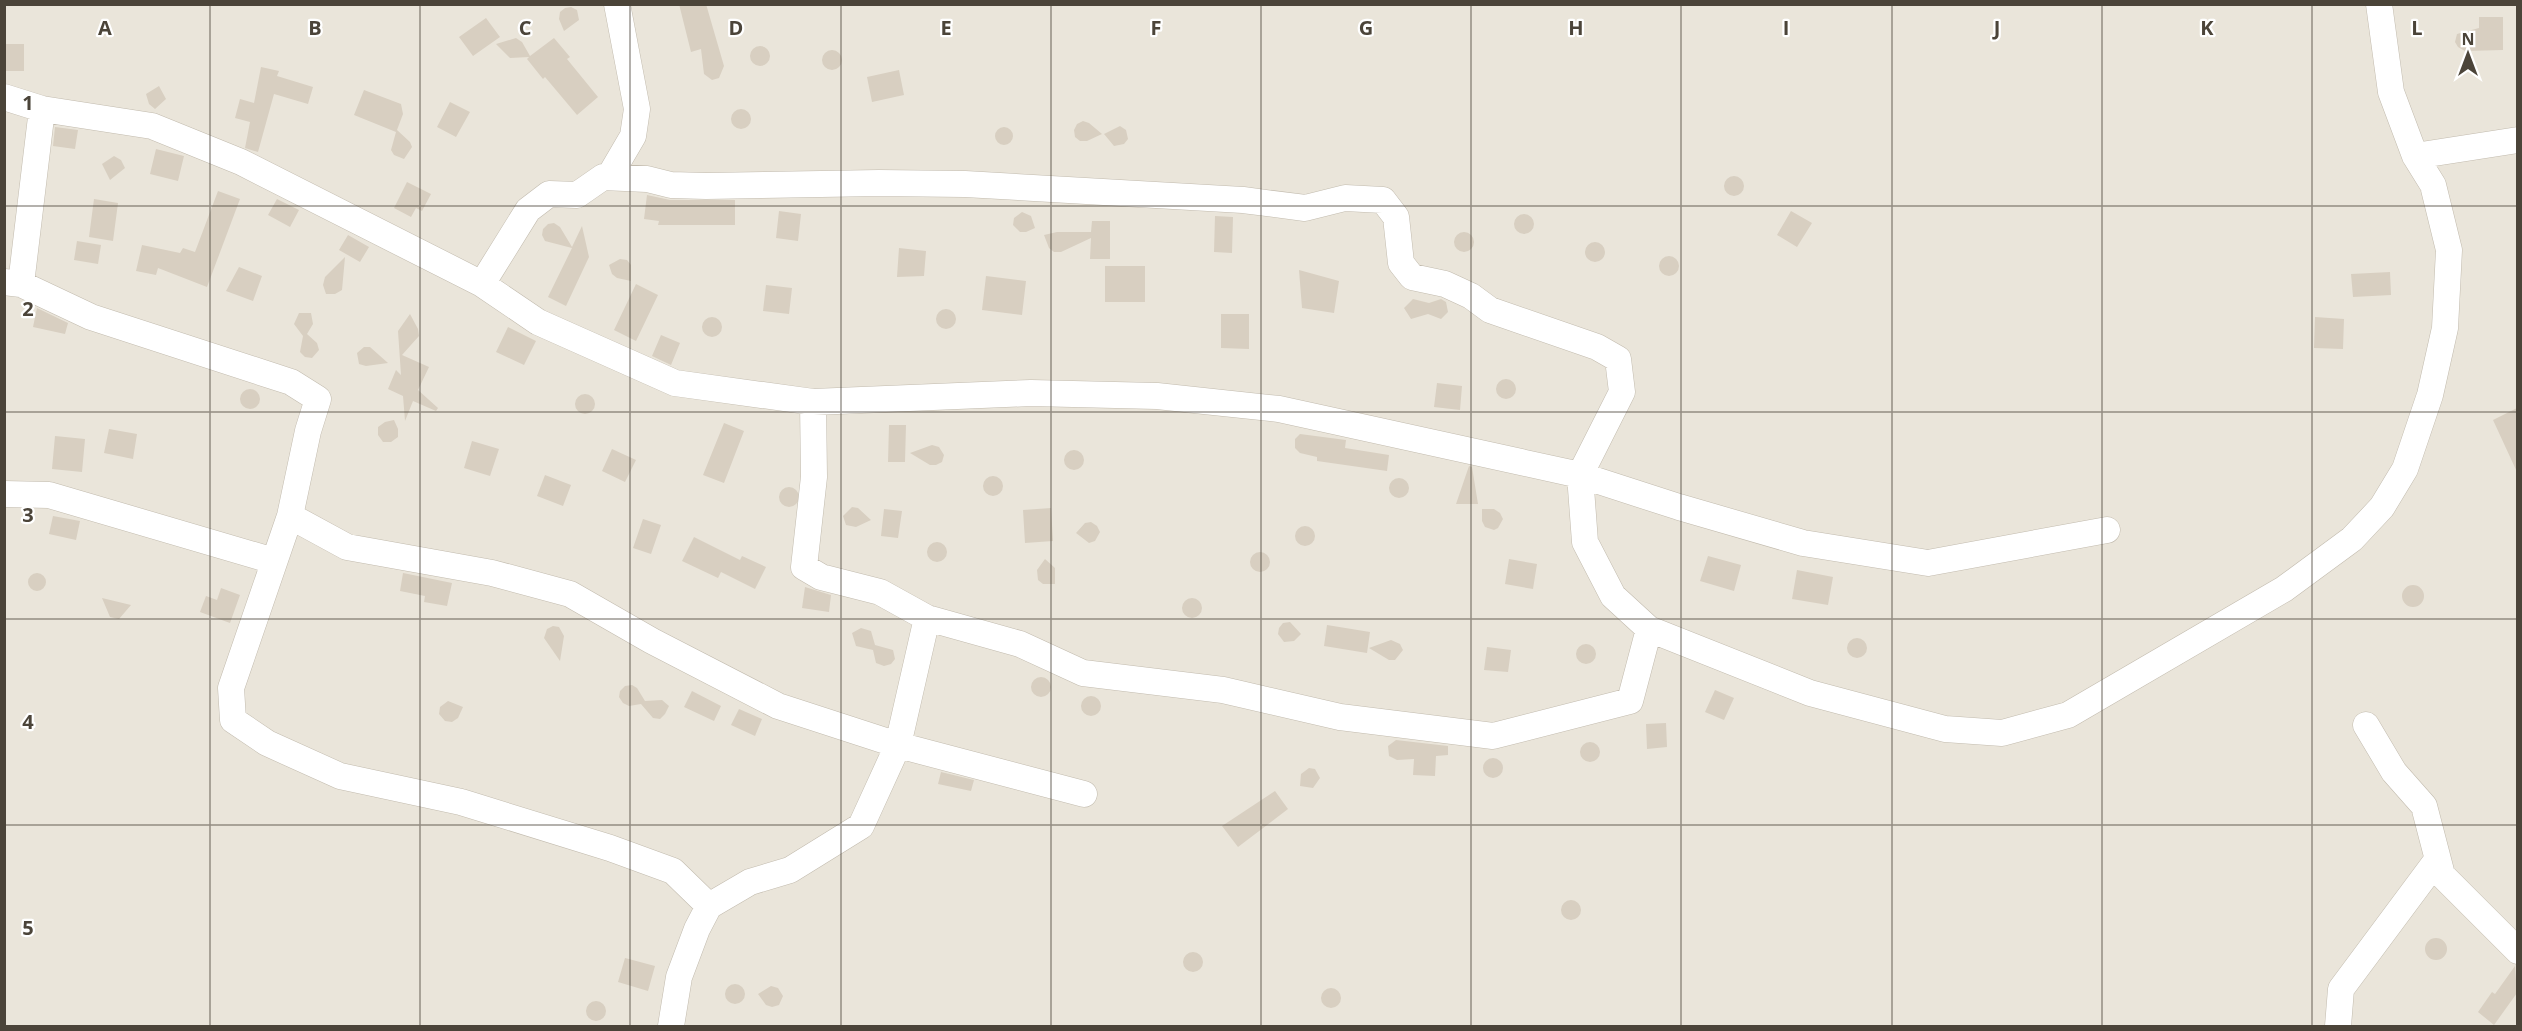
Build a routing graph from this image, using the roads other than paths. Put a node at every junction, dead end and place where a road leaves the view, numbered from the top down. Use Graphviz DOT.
graph roads {
  1 [pos="616,4"];
  2 [pos="2379,4"];
  3 [pos="4,97"];
  4 [pos="42,109"];
  5 [pos="2517,141"];
  6 [pos="2415,156"];
  7 [pos="609,177"];
  8 [pos="13,283"];
  9 [pos="482,284"];
  10 [pos="813,402"];
  11 [pos="1581,475"];
  12 [pos="4,494"];
  13 [pos="290,516"];
  14 [pos="2107,530"];
  15 [pos="274,561"];
  16 [pos="927,618"];
  17 [pos="1649,629"];
  18 [pos="2366,725"];
  19 [pos="898,744"];
  20 [pos="1084,794"];
  21 [pos="2442,875"];
  22 [pos="709,906"];
  23 [pos="2517,951"];
  24 [pos="671,1026"];
  25 [pos="2338,1026"];
  1 -- 7 [label="street"];
  2 -- 6 [label="street"];
  3 -- 4 [label="street"];
  4 -- 8 [label="street"];
  4 -- 9 [label="street"];
  5 -- 6 [label="street"];
  6 -- 17 [label="street"];
  7 -- 9 [label="street"];
  7 -- 11 [label="street"];
  8 -- 13 [label="street"];
  9 -- 10 [label="street"];
  10 -- 11 [label="street"];
  10 -- 16 [label="street"];
  11 -- 14 [label="street"];
  11 -- 17 [label="street"];
  12 -- 15 [label="street"];
  13 -- 15 [label="street"];
  13 -- 19 [label="street"];
  15 -- 22 [label="street"];
  16 -- 17 [label="street"];
  16 -- 19 [label="street"];
  18 -- 21 [label="street"];
  19 -- 20 [label="street"];
  19 -- 22 [label="street"];
  21 -- 23 [label="street"];
  21 -- 25 [label="street"];
  22 -- 24 [label="street"];
}
